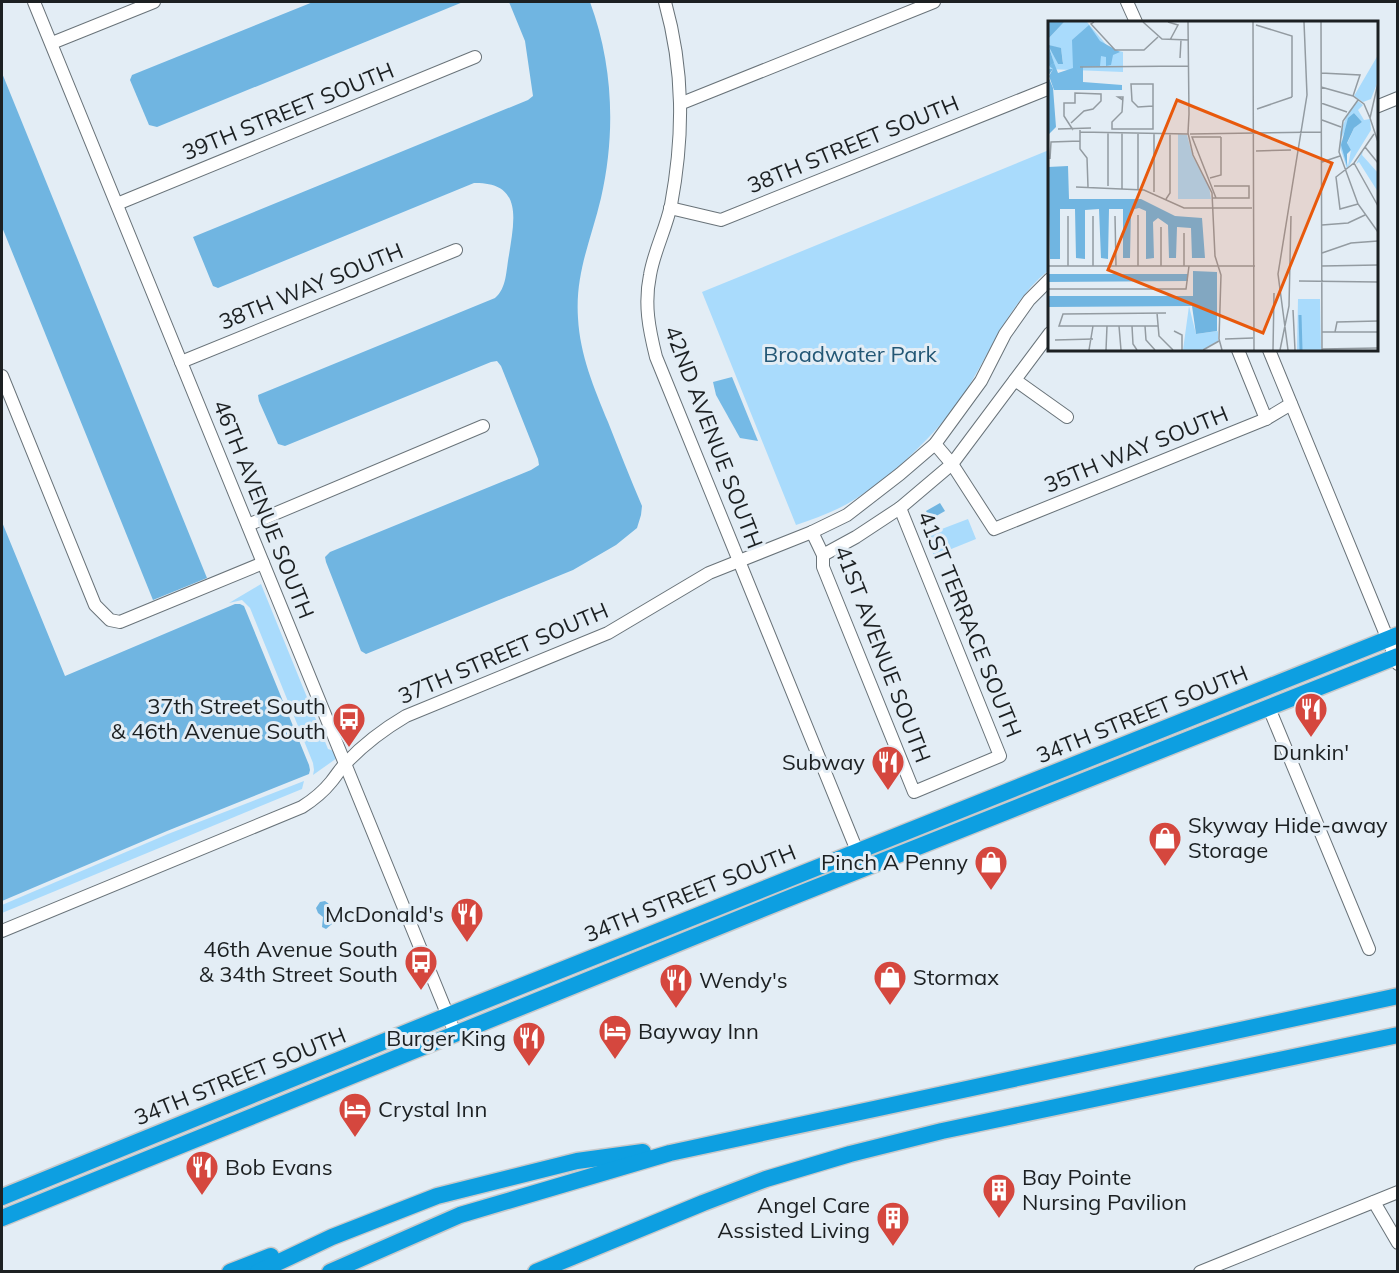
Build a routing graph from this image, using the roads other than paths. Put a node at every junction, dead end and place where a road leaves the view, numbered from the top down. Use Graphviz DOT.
graph roads {
  1 [pos="34,2"];
  2 [pos="154,2"];
  3 [pos="665,2"];
  4 [pos="934,2"];
  5 [pos="1127,2"];
  6 [pos="1136,21"];
  7 [pos="52,43"];
  8 [pos="475,57"];
  9 [pos="1048,89"];
  10 [pos="1398,98"];
  11 [pos="682,103"];
  12 [pos="1378,107"];
  13 [pos="117,204"];
  14 [pos="670,208"];
  15 [pos="456,250"];
  16 [pos="1048,281"];
  17 [pos="1048,336"];
  18 [pos="1238,351"];
  19 [pos="1269,351"];
  20 [pos="181,362"];
  21 [pos="2,376"];
  22 [pos="1015,380"];
  23 [pos="1291,404"];
  24 [pos="1067,417"];
  25 [pos="1266,419"];
  26 [pos="483,426"];
  27 [pos="935,444"];
  28 [pos="952,464"];
  29 [pos="900,508"];
  30 [pos="248,525"];
  31 [pos="812,532"];
  32 [pos="823,555"];
  33 [pos="739,561"];
  34 [pos="263,563"];
  35 [pos="1393,637"];
  36 [pos="1397,659"];
  37 [pos="1269,708"];
  38 [pos="1207,713"];
  39 [pos="1146,737"];
  40 [pos="1154,754"];
  41 [pos="345,764"];
  42 [pos="1086,781"];
  43 [pos="914,792"];
  44 [pos="857,851"];
  45 [pos="864,868"];
  46 [pos="685,920"];
  47 [pos="2,931"];
  48 [pos="649,934"];
  49 [pos="1368,949"];
  50 [pos="657,951"];
  51 [pos="618,967"];
  52 [pos="1398,996"];
  53 [pos="447,1015"];
  54 [pos="455,1033"];
  55 [pos="1398,1035"];
  56 [pos="333,1062"];
  57 [pos="324,1086"];
  58 [pos="724,1141"];
  59 [pos="95,1160"];
  60 [pos="102,1177"];
  61 [pos="1398,1192"];
  62 [pos="2,1197"];
  63 [pos="1374,1202"];
  64 [pos="2,1218"];
  65 [pos="332,1237"];
  66 [pos="1398,1243"];
  67 [pos="607,1244"];
  68 [pos="231,1272"];
  69 [pos="258,1272"];
  70 [pos="330,1272"];
  71 [pos="536,1272"];
  72 [pos="562,1272"];
  73 [pos="1200,1272"];
  1 -- 7 [label="street, 46TH AVENUE SOUTH"];
  2 -- 7 [label="street"];
  3 -- 11 [label="street, 42ND AVENUE SOUTH"];
  4 -- 11 [label="street"];
  5 -- 6 [label="street"];
  7 -- 13 [label="street, 46TH AVENUE SOUTH"];
  8 -- 13 [label="street, 39TH STREET SOUTH"];
  9 -- 14 [label="street, 38TH STREET SOUTH"];
  10 -- 12 [label="street"];
  11 -- 14 [label="street, 42ND AVENUE SOUTH"];
  13 -- 20 [label="street, 46TH AVENUE SOUTH"];
  14 -- 33 [label="street, 42ND AVENUE SOUTH"];
  15 -- 20 [label="street, 38TH WAY SOUTH"];
  16 -- 27 [label="street, 37TH STREET SOUTH"];
  17 -- 22 [label="street"];
  18 -- 25 [label="street"];
  19 -- 23 [label="street"];
  20 -- 30 [label="street, 46TH AVENUE SOUTH"];
  21 -- 34 [label="street"];
  22 -- 24 [label="street"];
  22 -- 28 [label="street"];
  23 -- 25 [label="street, 35TH WAY SOUTH"];
  23 -- 35 [label="street"];
  25 -- 28 [label="street, 35TH WAY SOUTH"];
  26 -- 30 [label="street"];
  27 -- 28 [label="street"];
  27 -- 31 [label="street, 37TH STREET SOUTH"];
  28 -- 29 [label="street"];
  29 -- 32 [label="street"];
  29 -- 43 [label="street, 41ST TERRACE SOUTH"];
  30 -- 34 [label="street, 46TH AVENUE SOUTH"];
  31 -- 32 [label="street, 41ST AVENUE SOUTH"];
  31 -- 33 [label="street, 37TH STREET SOUTH"];
  32 -- 43 [label="street, 41ST AVENUE SOUTH"];
  33 -- 41 [label="street, 37TH STREET SOUTH"];
  33 -- 44 [label="street, 42ND AVENUE SOUTH"];
  34 -- 41 [label="street, 46TH AVENUE SOUTH"];
  35 -- 36 [label="street"];
  35 -- 38 [label="highway, 34TH STREET SOUTH"];
  36 -- 37 [label="highway, 34TH STREET SOUTH"];
  37 -- 40 [label="highway, 34TH STREET SOUTH"];
  37 -- 49 [label="street"];
  38 -- 39 [label="highway, 34TH STREET SOUTH"];
  38 -- 40 [label="highway"];
  39 -- 42 [label="highway"];
  39 -- 44 [label="highway, 34TH STREET SOUTH"];
  40 -- 42 [label="highway, 34TH STREET SOUTH"];
  41 -- 47 [label="street, 37TH STREET SOUTH"];
  41 -- 53 [label="street, 46TH AVENUE SOUTH"];
  42 -- 45 [label="highway, 34TH STREET SOUTH"];
  44 -- 45 [label="street, 42ND AVENUE SOUTH"];
  44 -- 46 [label="highway, 34TH STREET SOUTH"];
  45 -- 50 [label="highway, 34TH STREET SOUTH"];
  46 -- 48 [label="highway, 34TH STREET SOUTH"];
  46 -- 50 [label="highway"];
  48 -- 51 [label="highway"];
  48 -- 53 [label="highway, 34TH STREET SOUTH"];
  50 -- 51 [label="highway, 34TH STREET SOUTH"];
  51 -- 54 [label="highway, 34TH STREET SOUTH"];
  52 -- 58 [label="highway"];
  53 -- 54 [label="street, 46TH AVENUE SOUTH"];
  53 -- 56 [label="highway, 34TH STREET SOUTH"];
  54 -- 57 [label="highway, 34TH STREET SOUTH"];
  55 -- 67 [label="highway"];
  56 -- 57 [label="street"];
  56 -- 59 [label="highway, 34TH STREET SOUTH"];
  57 -- 60 [label="highway, 34TH STREET SOUTH"];
  58 -- 65 [label="highway"];
  58 -- 70 [label="highway"];
  59 -- 60 [label="street"];
  59 -- 62 [label="highway, 34TH STREET SOUTH"];
  60 -- 64 [label="highway, 34TH STREET SOUTH"];
  61 -- 63 [label="street"];
  63 -- 66 [label="street"];
  63 -- 73 [label="street"];
  65 -- 68 [label="highway"];
  65 -- 69 [label="highway"];
  67 -- 71 [label="highway"];
  67 -- 72 [label="highway"];
}
